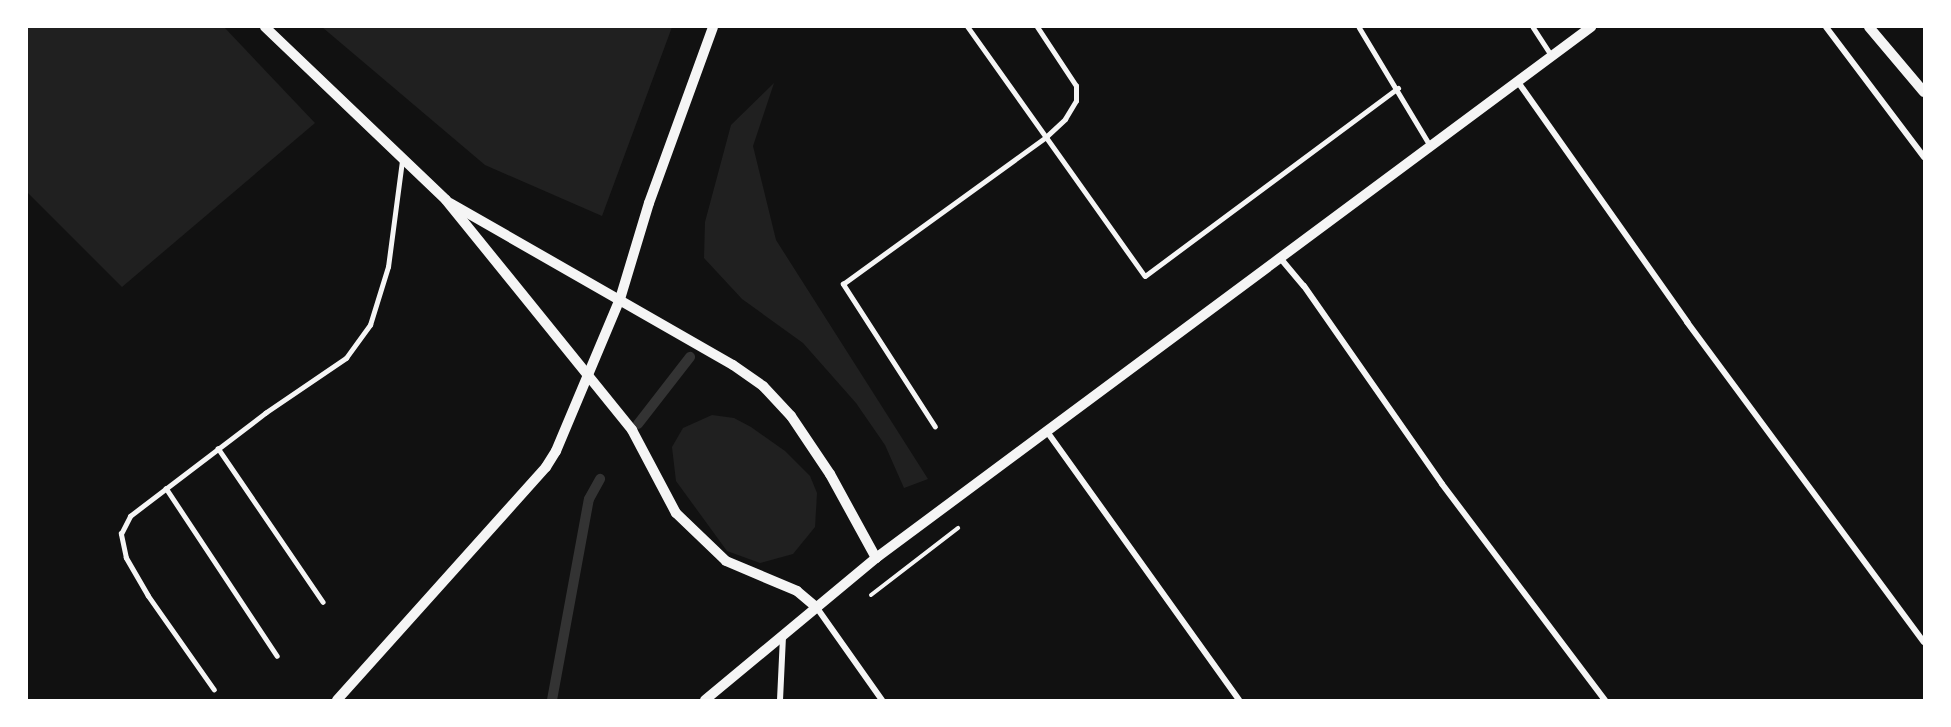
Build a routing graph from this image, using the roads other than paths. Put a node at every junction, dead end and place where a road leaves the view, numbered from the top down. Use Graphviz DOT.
graph roads {
  1 [pos="265,27"];
  2 [pos="712,27"];
  3 [pos="968,27"];
  4 [pos="1037,27"];
  5 [pos="1359,27"];
  6 [pos="1533,27"];
  7 [pos="1591,27"];
  8 [pos="1826,27"];
  9 [pos="1869,27"];
  10 [pos="1552,57"];
  11 [pos="1518,82"];
  12 [pos="1398,88"];
  13 [pos="1924,92"];
  14 [pos="1046,137"];
  15 [pos="1432,147"];
  16 [pos="1924,157"];
  17 [pos="402,158"];
  18 [pos="446,200"];
  19 [pos="1281,260"];
  20 [pos="620,299"];
  21 [pos="588,372"];
  22 [pos="935,427"];
  23 [pos="1048,433"];
  24 [pos="218,448"];
  25 [pos="166,488"];
  26 [pos="876,558"];
  27 [pos="323,602"];
  28 [pos="817,608"];
  29 [pos="783,636"];
  30 [pos="1924,642"];
  31 [pos="277,656"];
  32 [pos="214,690"];
  33 [pos="337,700"];
  34 [pos="705,700"];
  35 [pos="780,700"];
  36 [pos="882,700"];
  37 [pos="1239,700"];
  38 [pos="1605,700"];
  1 -- 17 [label="street"];
  2 -- 20 [label="street"];
  3 -- 14 [label="lane"];
  4 -- 14 [label="lane"];
  5 -- 12 [label="lane"];
  6 -- 10 [label="lane"];
  7 -- 10 [label="street"];
  8 -- 16 [label="street"];
  9 -- 13 [label="street"];
  10 -- 11 [label="street"];
  11 -- 15 [label="street"];
  11 -- 30 [label="street"];
  12 -- 14 [label="lane"];
  12 -- 15 [label="lane"];
  14 -- 22 [label="lane"];
  15 -- 19 [label="street"];
  17 -- 18 [label="street"];
  17 -- 24 [label="lane"];
  18 -- 20 [label="street"];
  18 -- 21 [label="street"];
  19 -- 23 [label="street"];
  19 -- 38 [label="street"];
  20 -- 21 [label="street"];
  20 -- 26 [label="street"];
  21 -- 28 [label="street"];
  21 -- 33 [label="street"];
  23 -- 26 [label="street"];
  23 -- 37 [label="street"];
  24 -- 25 [label="lane"];
  24 -- 27 [label="lane"];
  25 -- 31 [label="lane"];
  25 -- 32 [label="lane"];
  26 -- 28 [label="street"];
  28 -- 29 [label="street"];
  28 -- 36 [label="street"];
  29 -- 34 [label="street"];
  29 -- 35 [label="street"];
}
